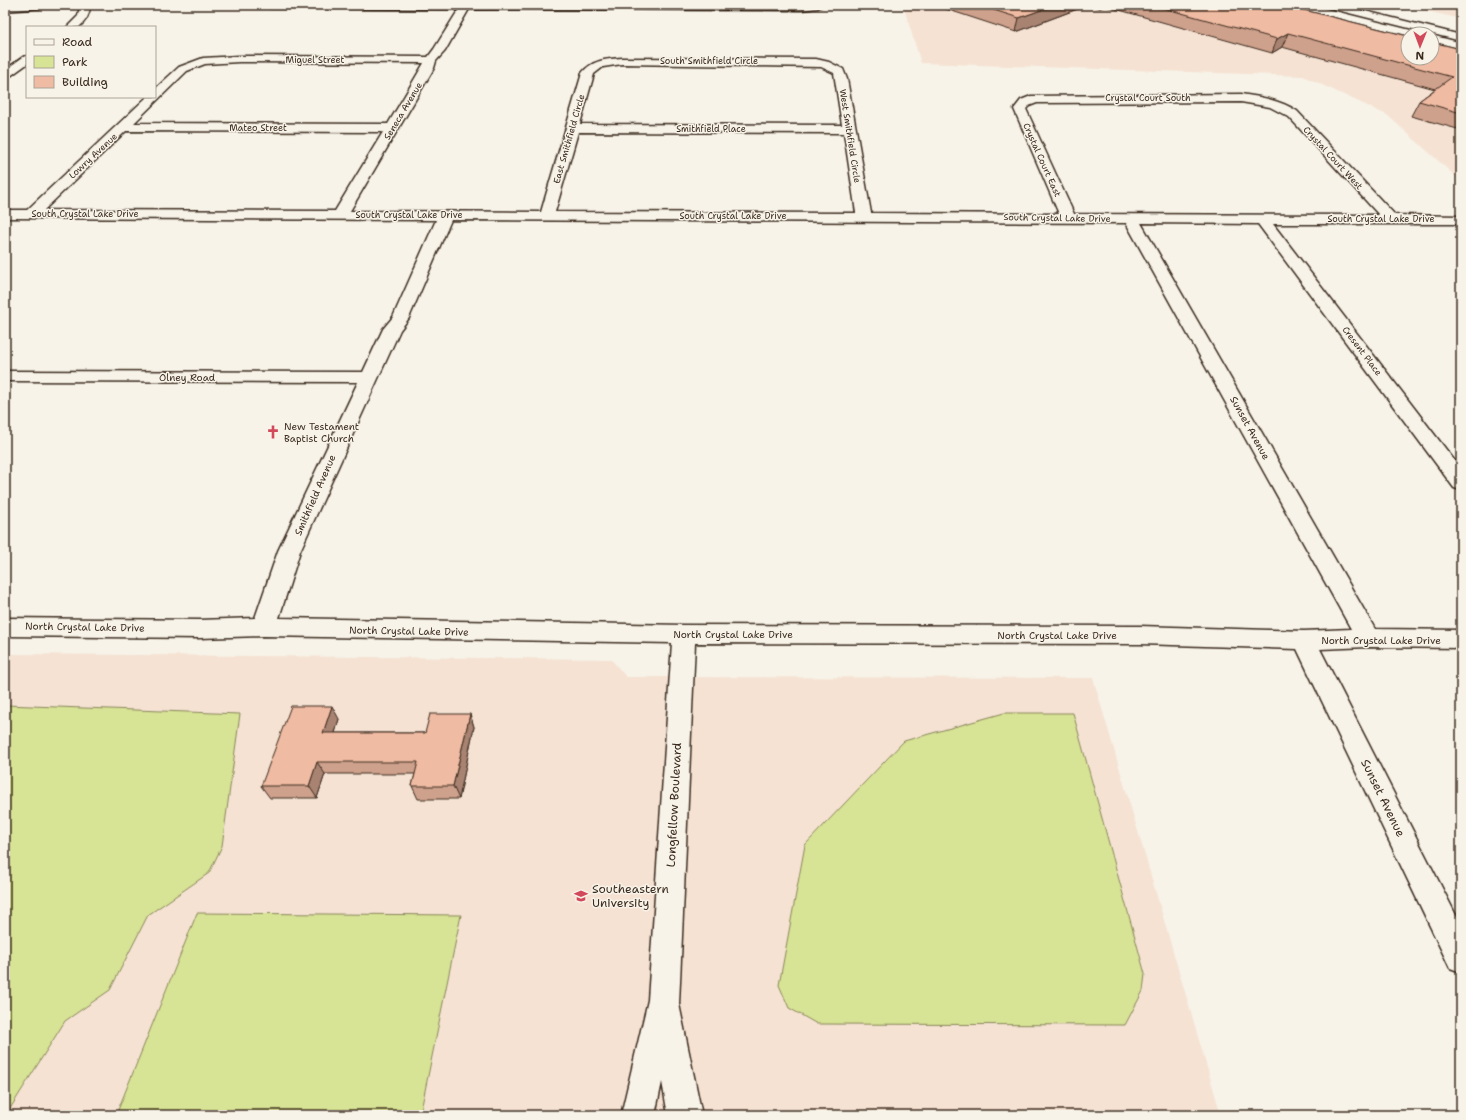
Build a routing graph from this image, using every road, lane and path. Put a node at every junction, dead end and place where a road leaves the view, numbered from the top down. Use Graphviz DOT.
graph roads {
  1 [pos="42,5"];
  2 [pos="85,5"];
  3 [pos="270,5"];
  4 [pos="1329,5"];
  5 [pos="1361,5"];
  6 [pos="394,6"];
  7 [pos="538,6"];
  8 [pos="683,6"];
  9 [pos="816,6"];
  10 [pos="465,7"];
  11 [pos="5,8"];
  12 [pos="73,26"];
  13 [pos="1461,30"];
  14 [pos="1461,38"];
  15 [pos="26,60"];
  16 [pos="432,60"];
  17 [pos="198,63"];
  18 [pos="825,64"];
  19 [pos="595,66"];
  20 [pos="6,74"];
  21 [pos="156,94"];
  22 [pos="152,98"];
  23 [pos="1025,103"];
  24 [pos="1271,103"];
  25 [pos="124,127"];
  26 [pos="392,128"];
  27 [pos="573,128"];
  28 [pos="848,129"];
  29 [pos="5,214"];
  30 [pos="32,214"];
  31 [pos="340,215"];
  32 [pos="446,215"];
  33 [pos="547,215"];
  34 [pos="864,216"];
  35 [pos="1068,218"];
  36 [pos="1131,218"];
  37 [pos="1390,219"];
  38 [pos="1263,220"];
  39 [pos="1461,220"];
  40 [pos="5,376"];
  41 [pos="368,377"];
  42 [pos="1461,483"];
  43 [pos="5,626"];
  44 [pos="264,627"];
  45 [pos="684,634"];
  46 [pos="1368,638"];
  47 [pos="1304,640"];
  48 [pos="1461,640"];
  49 [pos="1461,957"];
  50 [pos="664,1000"];
  51 [pos="638,1115"];
  52 [pos="685,1115"];
  1 -- 11 [label="street"];
  2 -- 12 [label="street"];
  3 -- 6 [label="street"];
  4 -- 14 [label="street"];
  5 -- 13 [label="street"];
  6 -- 10 [label="street"];
  7 -- 8 [label="street"];
  7 -- 10 [label="street"];
  8 -- 9 [label="street"];
  10 -- 16 [label="street, Seneca Avenue"];
  15 -- 20 [label="street"];
  16 -- 17 [label="street, Miguel Street"];
  16 -- 26 [label="street, Seneca Avenue"];
  17 -- 21 [label="street, Lowry Avenue"];
  18 -- 19 [label="street, South Smithfield Circle"];
  18 -- 28 [label="street, West Smithfield Circle"];
  19 -- 27 [label="street, East Smithfield Circle"];
  22 -- 25 [label="street, Lowry Avenue"];
  23 -- 24 [label="street, Crystal Court South"];
  23 -- 35 [label="street, Crystal Court East"];
  24 -- 37 [label="street, Crystal Court West"];
  25 -- 26 [label="street, Mateo Street"];
  25 -- 30 [label="street, Lowry Avenue"];
  26 -- 31 [label="street, Seneca Avenue"];
  27 -- 28 [label="street, Smithfield Place"];
  27 -- 33 [label="street, East Smithfield Circle"];
  28 -- 34 [label="street, West Smithfield Circle"];
  29 -- 30 [label="street, South Crystal Lake Drive"];
  30 -- 31 [label="street, South Crystal Lake Drive"];
  31 -- 32 [label="street, South Crystal Lake Drive"];
  32 -- 33 [label="street, South Crystal Lake Drive"];
  32 -- 41 [label="street, Smithfield Avenue"];
  33 -- 34 [label="street, South Crystal Lake Drive"];
  34 -- 35 [label="street, South Crystal Lake Drive"];
  35 -- 36 [label="street, South Crystal Lake Drive"];
  36 -- 38 [label="street, South Crystal Lake Drive"];
  36 -- 46 [label="street, Sunset Avenue"];
  37 -- 38 [label="street, South Crystal Lake Drive"];
  37 -- 39 [label="street, South Crystal Lake Drive"];
  38 -- 42 [label="street, Cresent Place"];
  40 -- 41 [label="street, Olney Road"];
  41 -- 44 [label="street, Smithfield Avenue"];
  43 -- 44 [label="street, North Crystal Lake Drive"];
  44 -- 45 [label="street, North Crystal Lake Drive"];
  45 -- 47 [label="street, North Crystal Lake Drive"];
  45 -- 50 [label="street, Longfellow Boulevard"];
  46 -- 47 [label="street, North Crystal Lake Drive"];
  46 -- 48 [label="street, North Crystal Lake Drive"];
  47 -- 49 [label="street, Sunset Avenue"];
  50 -- 51 [label="street, Longfellow Boulevard"];
  50 -- 52 [label="street, Longfellow Boulevard"];
}
